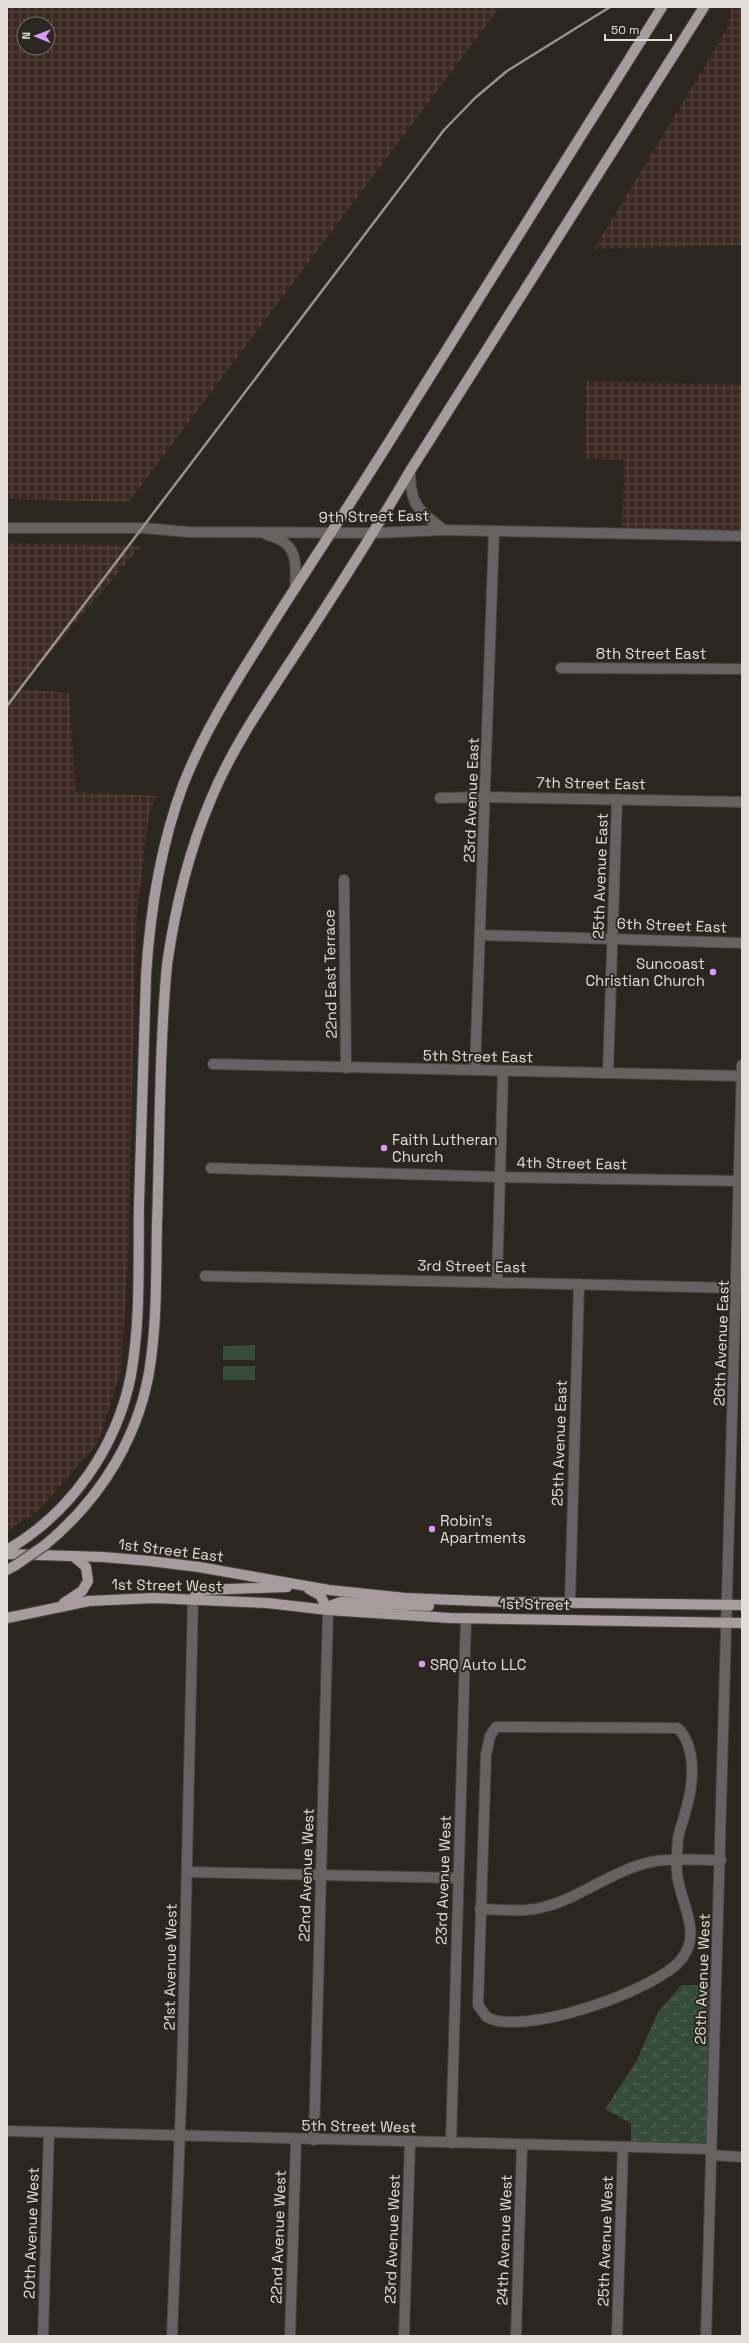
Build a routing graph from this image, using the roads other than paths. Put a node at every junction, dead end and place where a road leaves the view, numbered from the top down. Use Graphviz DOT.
graph roads {
  1 [pos="662,7"];
  2 [pos="704,7"];
  3 [pos="410,471"];
  4 [pos="7,528"];
  5 [pos="444,530"];
  6 [pos="333,531"];
  7 [pos="494,531"];
  8 [pos="251,532"];
  9 [pos="374,532"];
  10 [pos="742,536"];
  11 [pos="295,588"];
  12 [pos="561,668"];
  13 [pos="742,669"];
  14 [pos="486,797"];
  15 [pos="440,798"];
  16 [pos="617,799"];
  17 [pos="742,802"];
  18 [pos="344,880"];
  19 [pos="480,935"];
  20 [pos="613,938"];
  21 [pos="742,943"];
  22 [pos="213,1064"];
  23 [pos="742,1065"];
  24 [pos="346,1068"];
  25 [pos="475,1070"];
  26 [pos="503,1071"];
  27 [pos="608,1073"];
  28 [pos="742,1076"];
  29 [pos="211,1168"];
  30 [pos="499,1177"];
  31 [pos="740,1181"];
  32 [pos="741,1207"];
  33 [pos="205,1276"];
  34 [pos="497,1282"];
  35 [pos="579,1284"];
  36 [pos="737,1288"];
  37 [pos="739,1341"];
  38 [pos="7,1550"];
  39 [pos="7,1554"];
  40 [pos="73,1556"];
  41 [pos="11,1567"];
  42 [pos="301,1586"];
  43 [pos="330,1590"];
  44 [pos="193,1600"];
  45 [pos="505,1602"];
  46 [pos="570,1602"];
  47 [pos="728,1605"];
  48 [pos="742,1605"];
  49 [pos="61,1606"];
  50 [pos="328,1610"];
  51 [pos="7,1618"];
  52 [pos="466,1618"];
  53 [pos="728,1623"];
  54 [pos="742,1623"];
  55 [pos="677,1860"];
  56 [pos="721,1860"];
  57 [pos="187,1872"];
  58 [pos="321,1875"];
  59 [pos="458,1878"];
  60 [pos="480,1909"];
  61 [pos="7,2131"];
  62 [pos="49,2132"];
  63 [pos="179,2136"];
  64 [pos="296,2140"];
  65 [pos="314,2140"];
  66 [pos="410,2142"];
  67 [pos="451,2143"];
  68 [pos="522,2145"];
  69 [pos="624,2147"];
  70 [pos="711,2152"];
  71 [pos="742,2157"];
  72 [pos="43,2336"];
  73 [pos="172,2336"];
  74 [pos="290,2336"];
  75 [pos="404,2336"];
  76 [pos="516,2336"];
  77 [pos="618,2336"];
  78 [pos="706,2336"];
  1 -- 6 [label="main road"];
  2 -- 3 [label="main road"];
  3 -- 5 [label="street"];
  3 -- 9 [label="main road"];
  4 -- 8 [label="street, 9th Street East"];
  5 -- 7 [label="street, 9th Street East"];
  5 -- 9 [label="street, 9th Street East"];
  6 -- 8 [label="street, 9th Street East"];
  6 -- 9 [label="street, 9th Street East"];
  6 -- 11 [label="main road"];
  7 -- 10 [label="street, 9th Street East"];
  7 -- 14 [label="street, 23rd Avenue East"];
  8 -- 11 [label="street"];
  9 -- 41 [label="main road, bridge"];
  11 -- 38 [label="main road"];
  12 -- 13 [label="street, 8th Street East"];
  14 -- 15 [label="street, 7th Street East"];
  14 -- 16 [label="street, 7th Street East"];
  14 -- 19 [label="street, 23rd Avenue East"];
  16 -- 17 [label="street, 7th Street East"];
  16 -- 20 [label="street, 25th Avenue East"];
  18 -- 24 [label="street, 22nd East Terrace"];
  19 -- 20 [label="street, 6th Street East"];
  19 -- 25 [label="street, 23rd Avenue East"];
  20 -- 21 [label="street, 6th Street East"];
  20 -- 27 [label="street, 25th Avenue East"];
  22 -- 24 [label="street, 5th Street East"];
  23 -- 28 [label="street, 26th Avenue East"];
  24 -- 25 [label="street, 5th Street East"];
  25 -- 26 [label="street, 5th Street East"];
  26 -- 27 [label="street, 5th Street East"];
  26 -- 30 [label="street"];
  27 -- 28 [label="street, 5th Street East"];
  28 -- 31 [label="street, 26th Avenue East"];
  29 -- 30 [label="street, 4th Street East"];
  30 -- 31 [label="street, 4th Street East"];
  30 -- 34 [label="street"];
  31 -- 32 [label="street, 26th Avenue East"];
  32 -- 36 [label="street, 26th Avenue East"];
  33 -- 34 [label="street, 3rd Street East"];
  34 -- 35 [label="street, 3rd Street East"];
  35 -- 36 [label="street, 3rd Street East"];
  35 -- 46 [label="street, 25th Avenue East"];
  36 -- 37 [label="street, 26th Avenue East"];
  37 -- 47 [label="street, 26th Avenue East"];
  39 -- 40 [label="main road, 1st Street East"];
  40 -- 42 [label="main road, 1st Street East"];
  40 -- 49 [label="main road"];
  42 -- 43 [label="main road, 1st Street East"];
  42 -- 44 [label="main road"];
  42 -- 50 [label="main road"];
  43 -- 45 [label="main road, 1st Street"];
  44 -- 49 [label="main road, 1st Street West"];
  44 -- 50 [label="main road, 1st Street West"];
  44 -- 57 [label="street, 21st Avenue West"];
  45 -- 46 [label="main road, 1st Street"];
  45 -- 50 [label="main road"];
  46 -- 47 [label="main road, 1st Street"];
  47 -- 48 [label="main road, 1st Street"];
  47 -- 53 [label="street, 26th Avenue East"];
  49 -- 51 [label="main road, 1st Street West"];
  50 -- 52 [label="main road, 1st Street"];
  50 -- 58 [label="street, 22nd Avenue West"];
  52 -- 53 [label="main road, 1st Street"];
  52 -- 59 [label="street, 23rd Avenue West"];
  53 -- 54 [label="main road, 1st Street"];
  53 -- 56 [label="street, 26th Avenue West"];
  55 -- 56 [label="street"];
  55 -- 60 [label="street"];
  55 -- 60 [label="street"];
  55 -- 60 [label="street"];
  56 -- 70 [label="street, 26th Avenue West"];
  57 -- 58 [label="street"];
  57 -- 63 [label="street, 21st Avenue West"];
  58 -- 59 [label="street"];
  58 -- 65 [label="street, 22nd Avenue West"];
  59 -- 67 [label="street, 23rd Avenue West"];
  61 -- 62 [label="street, 5th Street West"];
  62 -- 63 [label="street, 5th Street West"];
  62 -- 72 [label="street, 20th Avenue West"];
  63 -- 64 [label="street, 5th Street West"];
  63 -- 73 [label="street, 21st Avenue West"];
  64 -- 65 [label="street, 5th Street West"];
  64 -- 74 [label="street, 22nd Avenue West"];
  65 -- 66 [label="street, 5th Street West"];
  66 -- 67 [label="street, 5th Street West"];
  66 -- 75 [label="street, 23rd Avenue West"];
  67 -- 68 [label="street, 5th Street West"];
  68 -- 69 [label="street, 5th Street West"];
  68 -- 76 [label="street, 24th Avenue West"];
  69 -- 70 [label="street, 5th Street West"];
  69 -- 77 [label="street, 25th Avenue West"];
  70 -- 71 [label="street, 5th Street West"];
  70 -- 78 [label="street, 26th Avenue West"];
}
